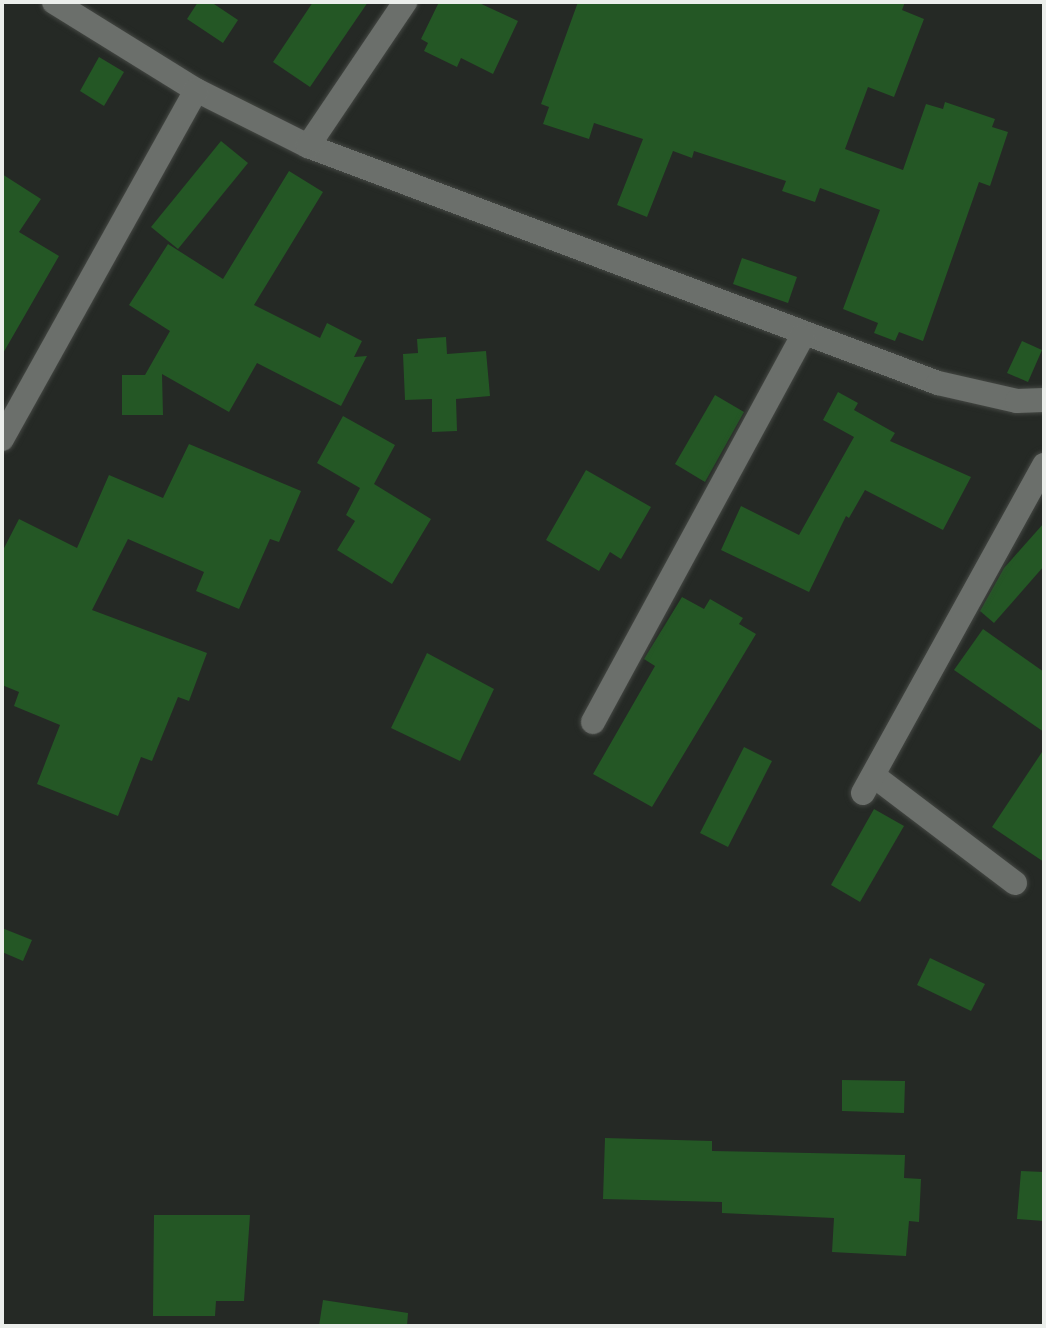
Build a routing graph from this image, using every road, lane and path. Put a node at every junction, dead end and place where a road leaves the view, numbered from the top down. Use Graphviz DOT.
graph roads {
  1 [pos="54,2"];
  2 [pos="405,2"];
  3 [pos="196,90"];
  4 [pos="308,146"];
  5 [pos="803,336"];
  6 [pos="1044,400"];
  7 [pos="2,439"];
  8 [pos="1044,465"];
  9 [pos="593,722"];
  10 [pos="1015,883"];
  1 -- 3 [label="street"];
  2 -- 4 [label="street"];
  3 -- 4 [label="street"];
  3 -- 7 [label="street"];
  4 -- 5 [label="street"];
  5 -- 6 [label="street"];
  5 -- 9 [label="street"];
  8 -- 10 [label="street"];
}
